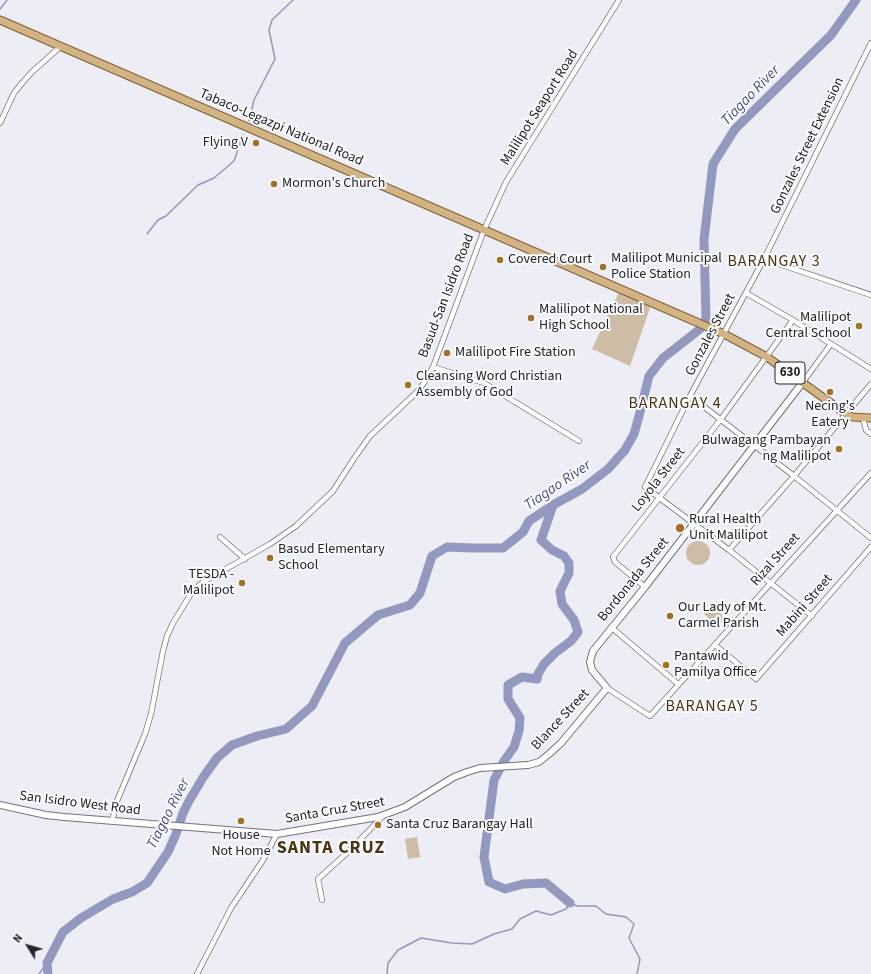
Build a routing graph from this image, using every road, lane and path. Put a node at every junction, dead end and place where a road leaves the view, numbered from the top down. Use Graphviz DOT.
graph roads {
  1 [pos="619,0"];
  2 [pos="0,20"];
  3 [pos="871,43"];
  4 [pos="60,47"];
  5 [pos="0,123"];
  6 [pos="484,230"];
  7 [pos="764,259"];
  8 [pos="746,293"];
  9 [pos="871,295"];
  10 [pos="793,320"];
  11 [pos="724,334"];
  12 [pos="831,344"];
  13 [pos="767,357"];
  14 [pos="433,367"];
  15 [pos="871,369"];
  16 [pos="803,382"];
  17 [pos="871,384"];
  18 [pos="690,396"];
  19 [pos="846,414"];
  20 [pos="863,418"];
  21 [pos="871,418"];
  22 [pos="720,419"];
  23 [pos="871,434"];
  24 [pos="579,441"];
  25 [pos="755,446"];
  26 [pos="871,473"];
  27 [pos="794,476"];
  28 [pos="660,498"];
  29 [pos="836,510"];
  30 [pos="695,524"];
  31 [pos="220,537"];
  32 [pos="871,538"];
  33 [pos="871,547"];
  34 [pos="729,550"];
  35 [pos="244,559"];
  36 [pos="770,583"];
  37 [pos="646,587"];
  38 [pos="812,616"];
  39 [pos="612,627"];
  40 [pos="715,645"];
  41 [pos="678,684"];
  42 [pos="607,688"];
  43 [pos="506,767"];
  44 [pos="0,805"];
  45 [pos="383,816"];
  46 [pos="112,821"];
  47 [pos="277,834"];
  48 [pos="322,900"];
  49 [pos="197,974"];
  1 -- 6 [label="street, Malilipot Seaport Road"];
  2 -- 4 [label="main road, Tabaco-Legazpi National Road / 630"];
  3 -- 7 [label="street, Gonzales Street Extension"];
  4 -- 5 [label="street"];
  4 -- 6 [label="main road, Tabaco-Legazpi National Road / 630"];
  6 -- 11 [label="main road, Tabaco-Legazpi National Road / 630"];
  6 -- 14 [label="street, Basud-San Isidro Road"];
  7 -- 8 [label="street, Gonzales Street"];
  7 -- 9 [label="street"];
  8 -- 10 [label="street"];
  8 -- 11 [label="street, Gonzales Street"];
  10 -- 12 [label="street"];
  10 -- 13 [label="street, Loyola Street"];
  11 -- 13 [label="main road, 630"];
  11 -- 18 [label="street, Gonzales Street"];
  12 -- 15 [label="street"];
  12 -- 16 [label="street"];
  13 -- 16 [label="main road, 630"];
  13 -- 22 [label="street, Loyola Street"];
  14 -- 24 [label="street"];
  14 -- 35 [label="street, Basud-San Isidro Road"];
  16 -- 19 [label="main road, 630"];
  16 -- 25 [label="street, Bordonada Street"];
  17 -- 19 [label="street"];
  18 -- 22 [label="street"];
  18 -- 28 [label="street, Gonzales Street"];
  19 -- 20 [label="main road, 630"];
  19 -- 27 [label="street"];
  20 -- 21 [label="main road, 630"];
  20 -- 23 [label="street"];
  22 -- 25 [label="street"];
  22 -- 28 [label="street, Loyola Street"];
  25 -- 27 [label="street"];
  25 -- 30 [label="street, Bordonada Street"];
  26 -- 29 [label="street, Rizal Street"];
  27 -- 29 [label="street"];
  27 -- 34 [label="street"];
  28 -- 30 [label="street"];
  28 -- 37 [label="street, Loyola Street"];
  29 -- 32 [label="street"];
  29 -- 36 [label="street, Rizal Street"];
  30 -- 34 [label="street"];
  30 -- 37 [label="street, Bordonada Street"];
  31 -- 35 [label="street"];
  33 -- 38 [label="street, Mabini Street"];
  34 -- 36 [label="street"];
  35 -- 46 [label="street, Basud-San Isidro Road"];
  36 -- 38 [label="street"];
  36 -- 40 [label="street, Rizal Street"];
  37 -- 39 [label="street, Bordonada Street"];
  38 -- 40 [label="street, Mabini Street"];
  39 -- 41 [label="street"];
  39 -- 42 [label="street, Bordonada Street"];
  40 -- 41 [label="street, Rizal Street"];
  41 -- 42 [label="street, Rizal Street"];
  42 -- 43 [label="street, Blance Street"];
  43 -- 45 [label="street, Santa Cruz Street"];
  44 -- 46 [label="street, San Isidro West Road"];
  45 -- 47 [label="street, Santa Cruz Street"];
  45 -- 48 [label="street"];
  46 -- 47 [label="street, San Isidro West Road"];
  47 -- 49 [label="street"];
}
